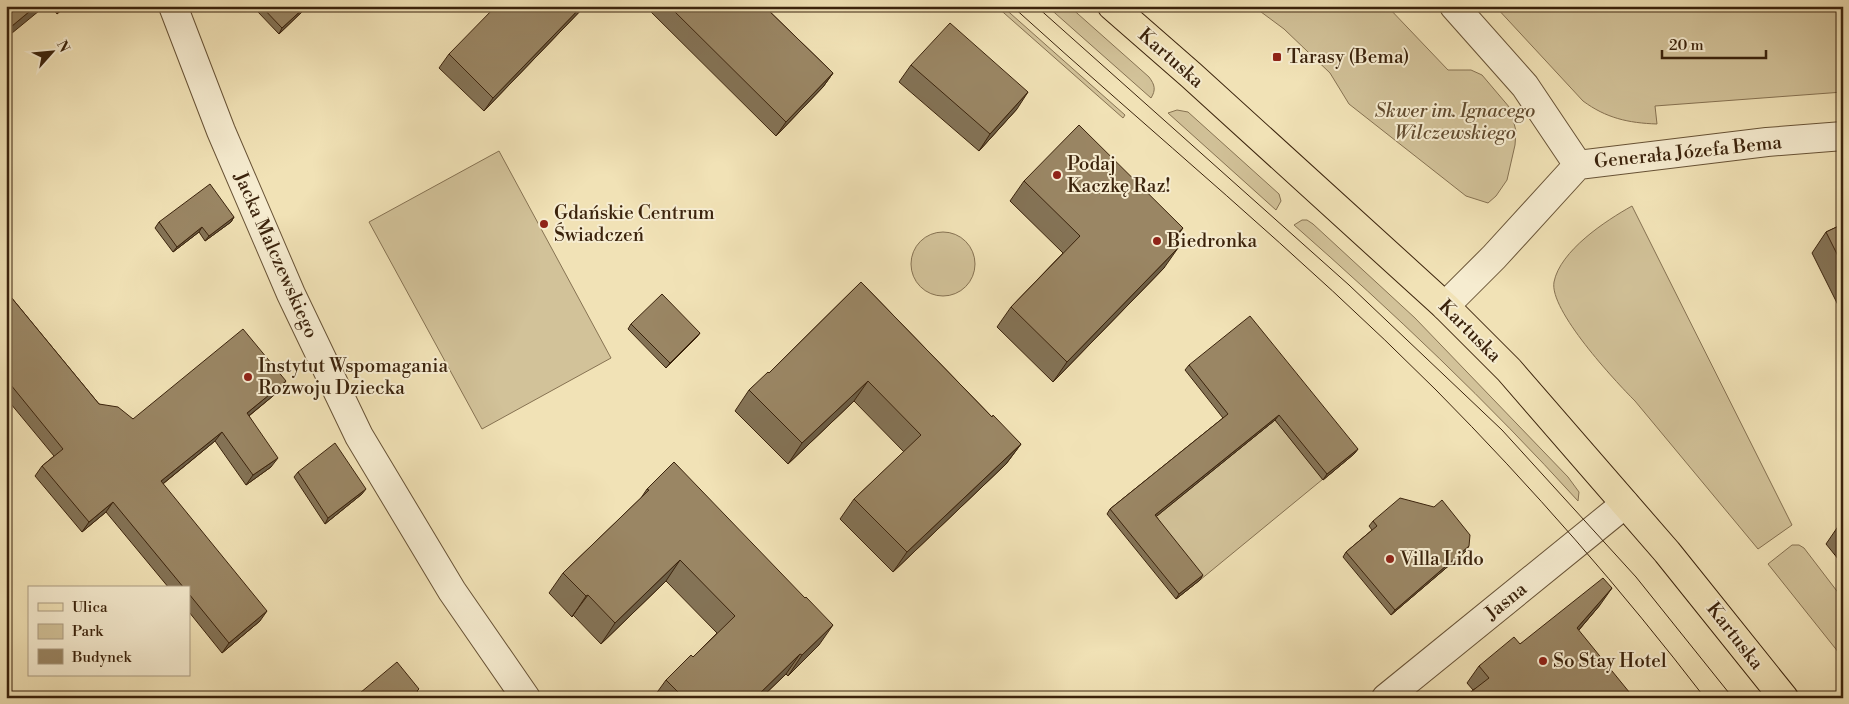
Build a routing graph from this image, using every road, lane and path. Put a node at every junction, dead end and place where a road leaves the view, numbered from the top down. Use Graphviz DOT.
graph roads {
  1 [pos="173,6"];
  2 [pos="1112,6"];
  3 [pos="1454,6"];
  4 [pos="1843,136"];
  5 [pos="1578,164"];
  6 [pos="1445,306"];
  7 [pos="1626,504"];
  8 [pos="526,698"];
  9 [pos="1386,698"];
  10 [pos="1784,698"];
  1 -- 8 [label="street, Jacka Malczewskiego"];
  2 -- 6 [label="main road, Kartuska"];
  3 -- 5 [label="street"];
  4 -- 5 [label="street, Generała Józefa Bema"];
  5 -- 6 [label="street, Generała Józefa Bema"];
  6 -- 7 [label="main road, Kartuska"];
  7 -- 9 [label="street, Jasna"];
  7 -- 10 [label="main road, Kartuska"];
}
